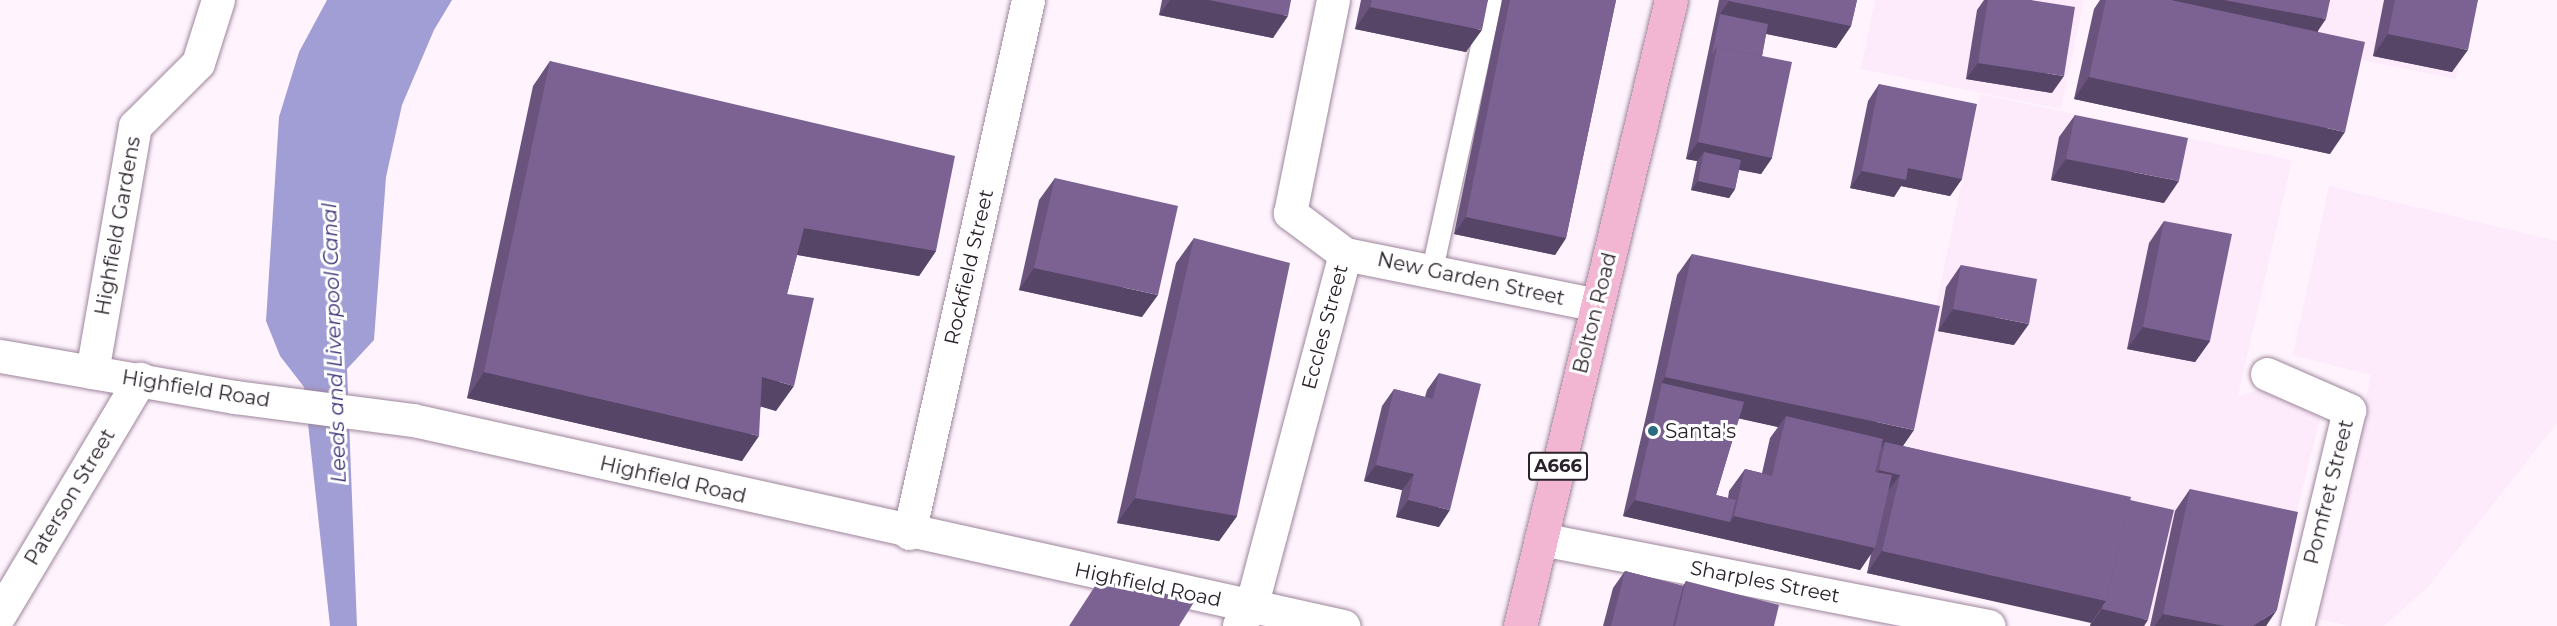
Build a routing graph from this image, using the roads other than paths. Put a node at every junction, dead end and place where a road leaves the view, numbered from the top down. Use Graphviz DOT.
graph roads {
  1 [pos="218,0"];
  2 [pos="1028,0"];
  3 [pos="1333,0"];
  4 [pos="1491,0"];
  5 [pos="1671,0"];
  6 [pos="1345,254"];
  7 [pos="1432,269"];
  8 [pos="1597,305"];
  9 [pos="0,356"];
  10 [pos="92,372"];
  11 [pos="2266,374"];
  12 [pos="140,379"];
  13 [pos="909,533"];
  14 [pos="1541,539"];
  15 [pos="0,614"];
  16 [pos="1244,617"];
  17 [pos="1343,626"];
  18 [pos="1520,626"];
  19 [pos="1989,626"];
  20 [pos="2297,626"];
  1 -- 10 [label="street, Highfield Gardens"];
  2 -- 13 [label="street, Rockfield Street"];
  3 -- 6 [label="street, Eccles Street"];
  4 -- 7 [label="lane"];
  5 -- 8 [label="highway, Bolton Road / A666"];
  6 -- 7 [label="street, New Garden Street"];
  6 -- 16 [label="street, Eccles Street"];
  7 -- 8 [label="street, New Garden Street"];
  8 -- 14 [label="highway, Bolton Road / A666"];
  9 -- 10 [label="street, Highfield Road"];
  10 -- 12 [label="street, Highfield Road"];
  11 -- 20 [label="street, Pomfret Street"];
  12 -- 13 [label="street, Highfield Road"];
  12 -- 15 [label="street, Paterson Street"];
  13 -- 16 [label="street, Highfield Road"];
  14 -- 18 [label="highway, Bolton Road / A666"];
  14 -- 19 [label="street, Sharples Street"];
  16 -- 17 [label="street, Highfield Road"];
}
